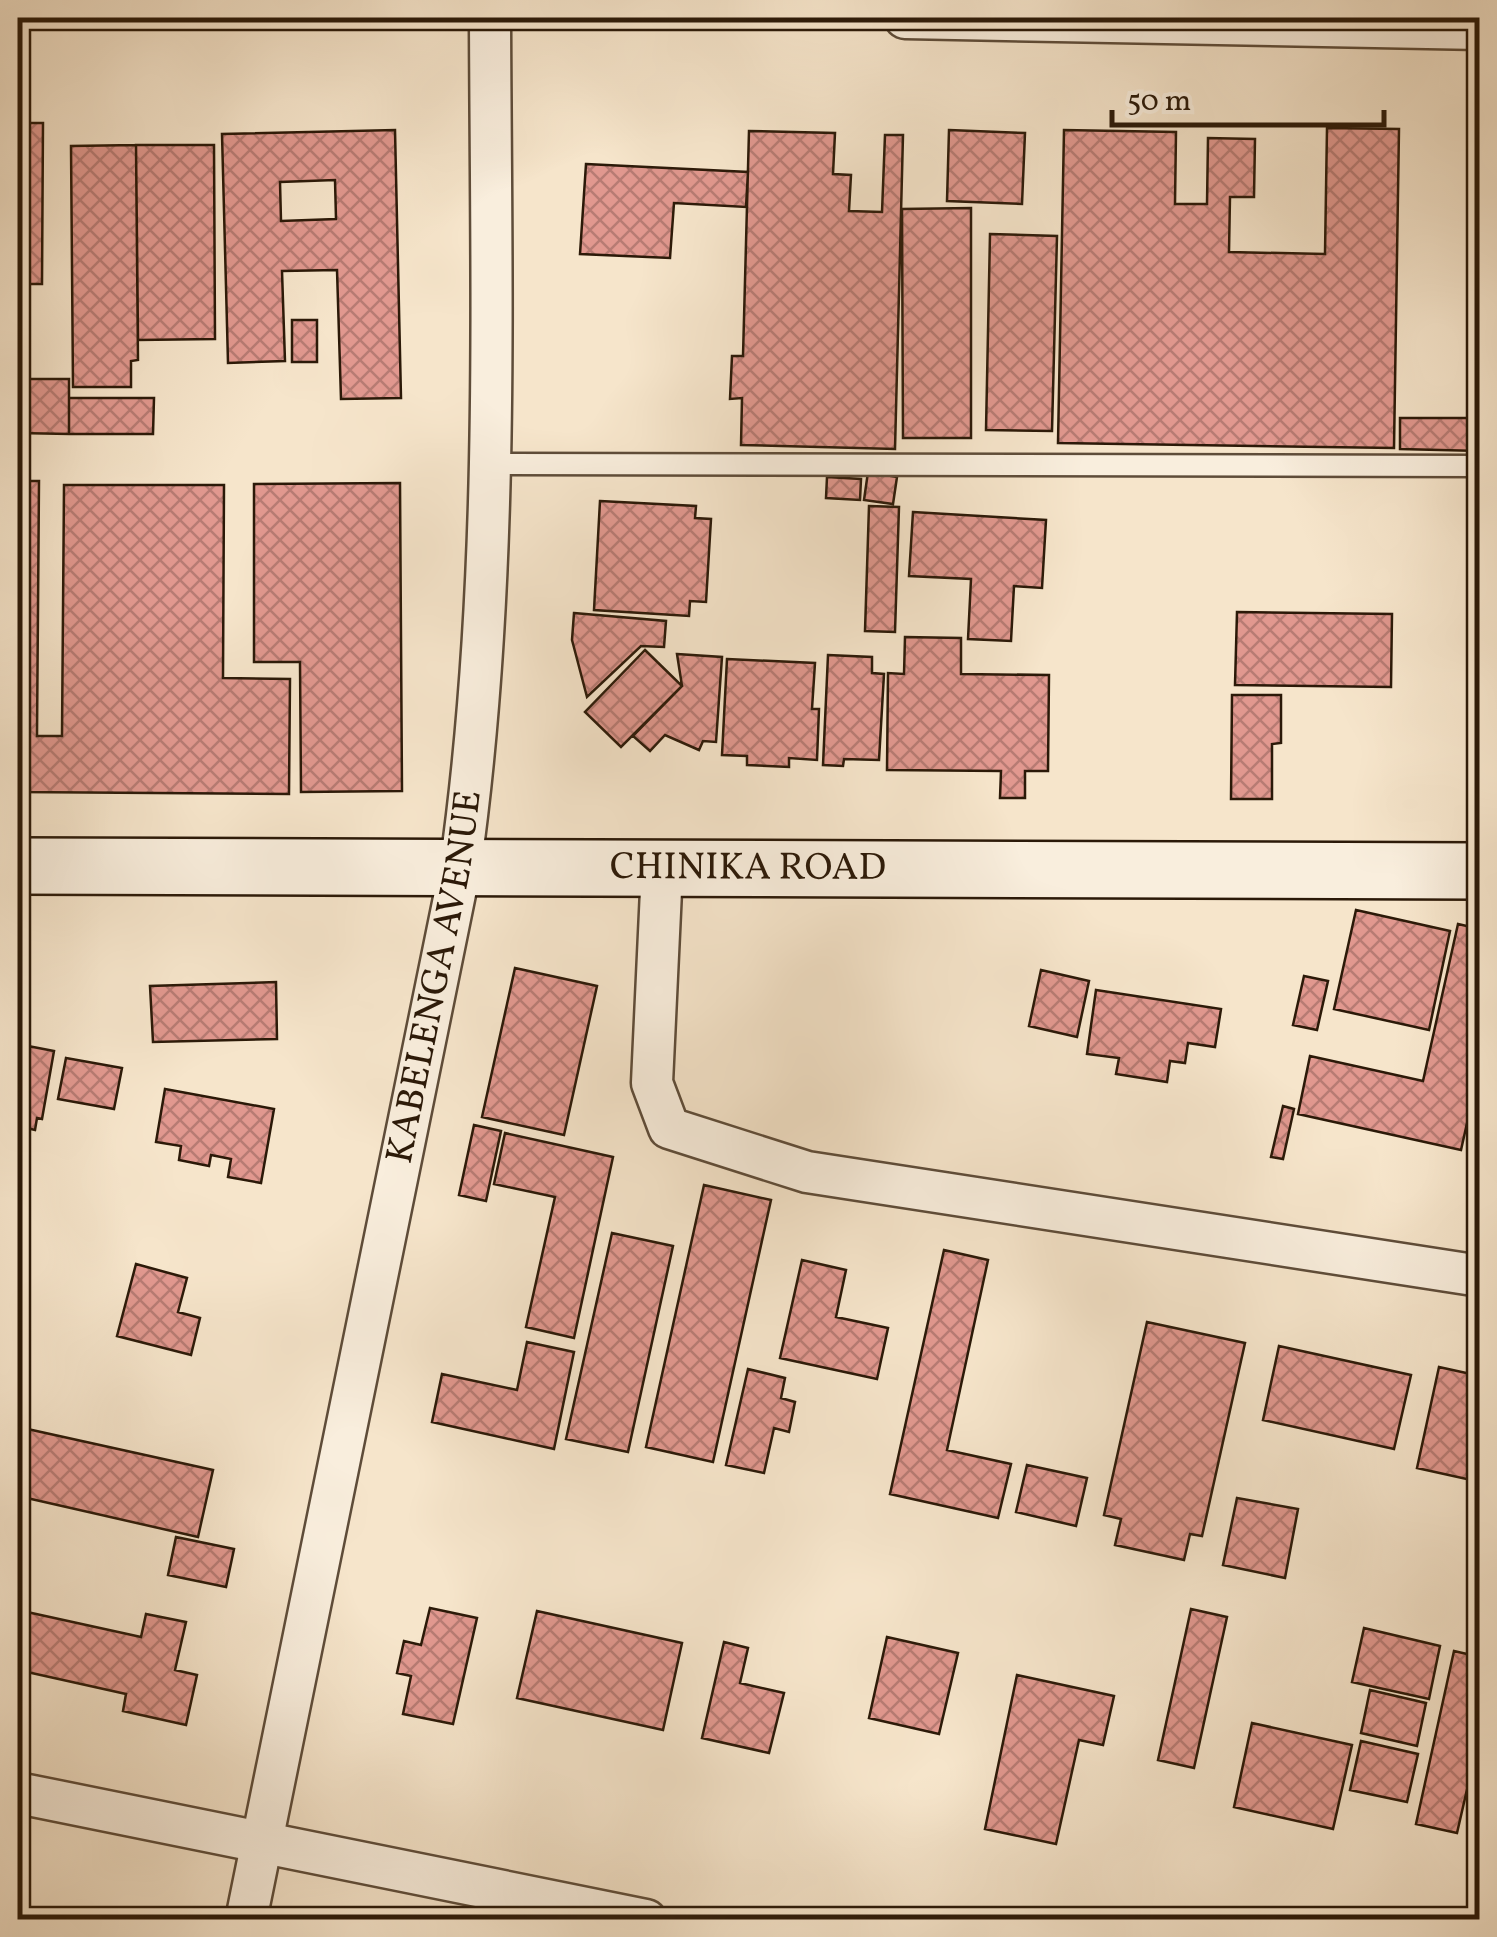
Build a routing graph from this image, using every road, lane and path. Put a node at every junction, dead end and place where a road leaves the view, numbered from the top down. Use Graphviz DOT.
graph roads {
  1 [pos="490,18"];
  2 [pos="904,18"];
  3 [pos="1480,29"];
  4 [pos="491,464"];
  5 [pos="1480,466"];
  6 [pos="18,866"];
  7 [pos="460,869"];
  8 [pos="662,870"];
  9 [pos="1480,871"];
  10 [pos="1480,1276"];
  11 [pos="18,1793"];
  12 [pos="264,1842"];
  13 [pos="246,1920"];
  14 [pos="646,1920"];
  1 -- 4 [label="street, KABELENGA AVENUE"];
  2 -- 3 [label="street"];
  4 -- 5 [label="lane"];
  4 -- 7 [label="street, KABELENGA AVENUE"];
  6 -- 7 [label="main road, CHINIKA ROAD"];
  7 -- 8 [label="main road, CHINIKA ROAD"];
  7 -- 12 [label="street, KABELENGA AVENUE"];
  8 -- 9 [label="main road, CHINIKA ROAD"];
  8 -- 10 [label="street"];
  11 -- 12 [label="street"];
  12 -- 13 [label="street, KABELENGA AVENUE"];
  12 -- 14 [label="street"];
}
